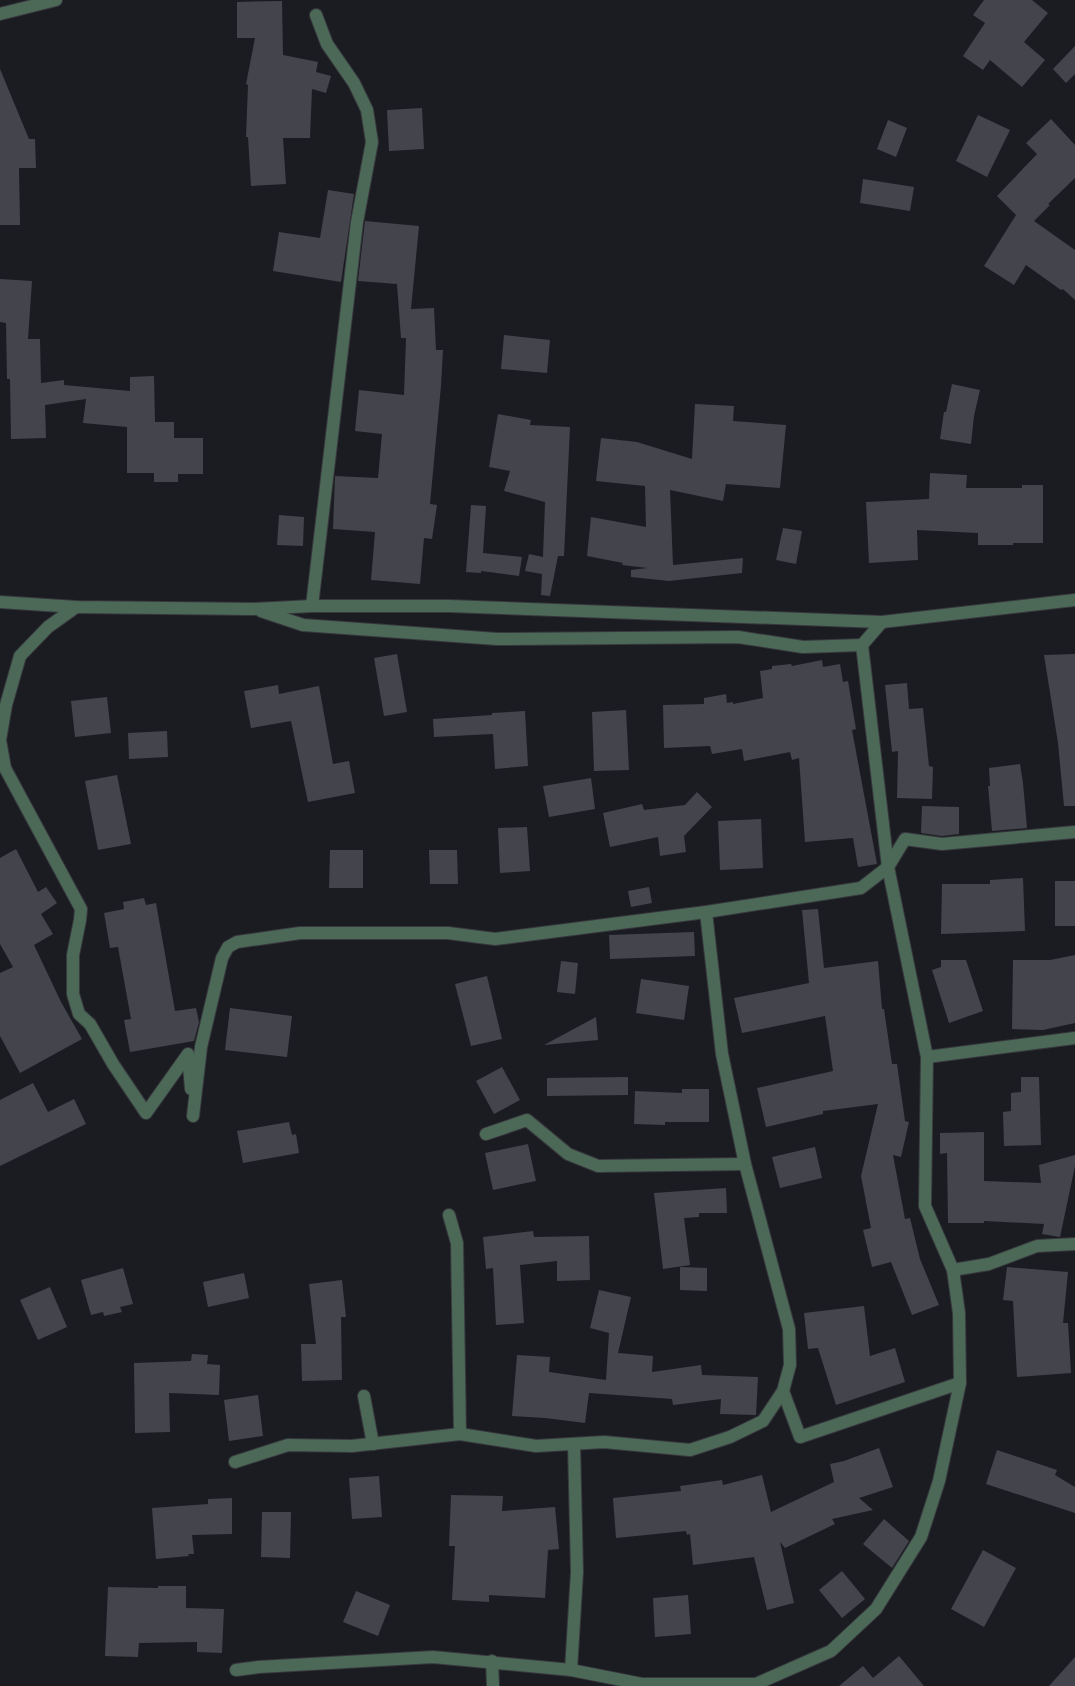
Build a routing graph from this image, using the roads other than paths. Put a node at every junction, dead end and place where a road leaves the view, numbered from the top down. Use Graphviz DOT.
graph roads {
  1 [pos="56,0"];
  2 [pos="0,14"];
  3 [pos="316,15"];
  4 [pos="1075,600"];
  5 [pos="0,602"];
  6 [pos="312,606"];
  7 [pos="76,607"];
  8 [pos="253,609"];
  9 [pos="882,622"];
  10 [pos="862,645"];
  11 [pos="1075,832"];
  12 [pos="888,867"];
  13 [pos="706,912"];
  14 [pos="1075,1038"];
  15 [pos="927,1056"];
  16 [pos="486,1134"];
  17 [pos="745,1164"];
  18 [pos="449,1215"];
  19 [pos="1075,1244"];
  20 [pos="953,1270"];
  21 [pos="960,1383"];
  22 [pos="783,1391"];
  23 [pos="364,1396"];
  24 [pos="460,1434"];
  25 [pos="373,1444"];
  26 [pos="574,1444"];
  27 [pos="235,1462"];
  28 [pos="492,1661"];
  29 [pos="236,1670"];
  30 [pos="571,1670"];
  31 [pos="756,1685"];
  32 [pos="493,1686"];
  1 -- 2 [label="street"];
  3 -- 6 [label="street"];
  4 -- 9 [label="street"];
  5 -- 7 [label="street"];
  6 -- 8 [label="street"];
  6 -- 9 [label="street"];
  7 -- 8 [label="street"];
  7 -- 13 [label="street"];
  8 -- 10 [label="street"];
  9 -- 10 [label="street"];
  10 -- 12 [label="street"];
  11 -- 12 [label="street"];
  12 -- 13 [label="street"];
  12 -- 15 [label="street"];
  13 -- 17 [label="street"];
  14 -- 15 [label="street"];
  15 -- 20 [label="street"];
  16 -- 17 [label="street"];
  17 -- 22 [label="street"];
  18 -- 24 [label="street"];
  19 -- 20 [label="street"];
  20 -- 21 [label="street"];
  21 -- 22 [label="street"];
  21 -- 31 [label="street"];
  22 -- 26 [label="street"];
  23 -- 25 [label="street"];
  24 -- 25 [label="street"];
  24 -- 26 [label="street"];
  25 -- 27 [label="street"];
  26 -- 30 [label="street"];
  28 -- 29 [label="street"];
  28 -- 30 [label="street"];
  28 -- 32 [label="street"];
  30 -- 31 [label="street"];
}
